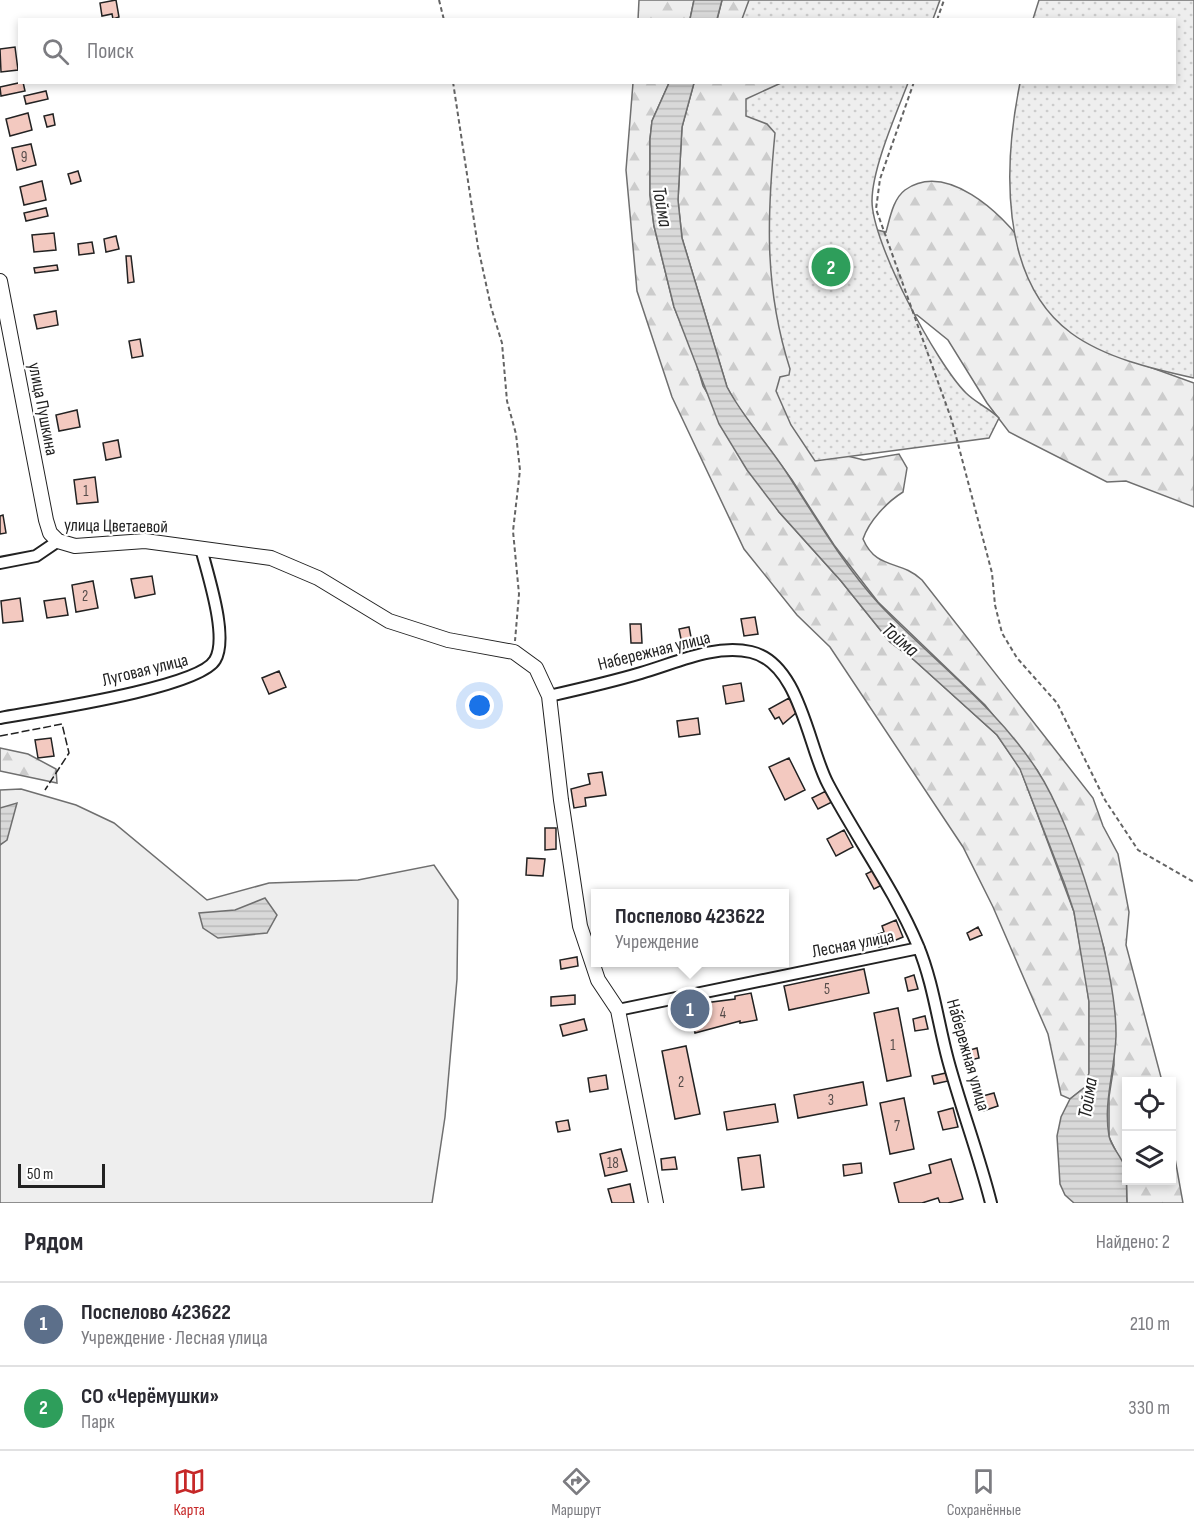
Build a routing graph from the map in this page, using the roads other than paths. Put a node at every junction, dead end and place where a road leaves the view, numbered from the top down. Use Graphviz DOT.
graph roads {
  1 [pos="0,281"];
  2 [pos="58,541"];
  3 [pos="201,548"];
  4 [pos="0,563"];
  5 [pos="549,696"];
  6 [pos="0,718"];
  7 [pos="919,948"];
  8 [pos="591,959"];
  9 [pos="594,967"];
  10 [pos="618,1010"];
  11 [pos="656,1203"];
  12 [pos="991,1203"];
  1 -- 2 [label="street, улица Пушкина"];
  2 -- 3 [label="street, улица Цветаевой"];
  2 -- 4 [label="street, улица Цветаевой"];
  3 -- 5 [label="street, улица Цветаевой"];
  3 -- 6 [label="street, Луговая улица"];
  5 -- 7 [label="street, Набережная улица"];
  5 -- 8 [label="street"];
  7 -- 10 [label="street, Лесная улица"];
  7 -- 12 [label="street, Набережная улица"];
  9 -- 10 [label="street"];
  10 -- 11 [label="street"];
}
